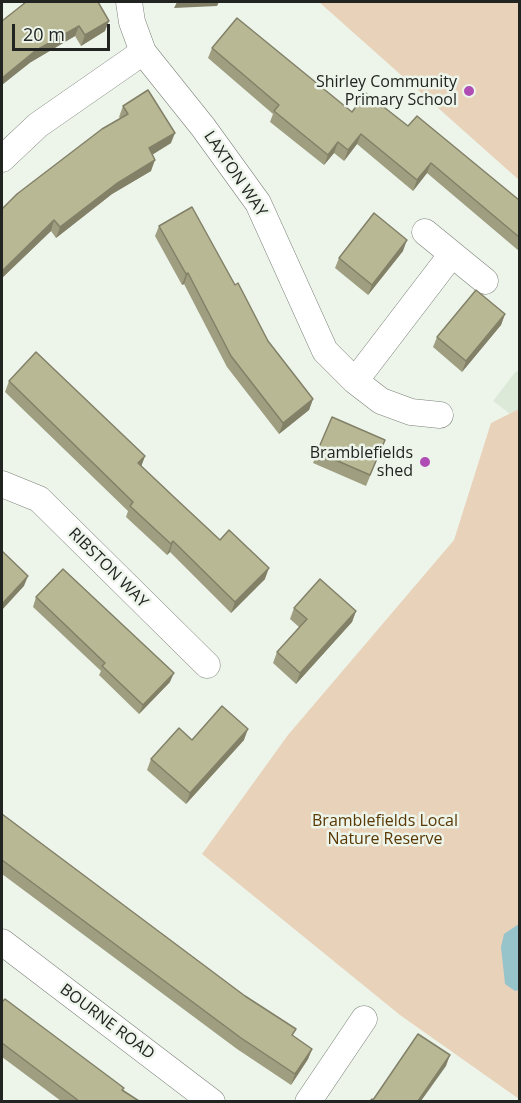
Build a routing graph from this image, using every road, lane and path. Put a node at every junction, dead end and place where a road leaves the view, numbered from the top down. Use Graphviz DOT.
graph roads {
  1 [pos="129,2"];
  2 [pos="143,52"];
  3 [pos="2,159"];
  4 [pos="425,232"];
  5 [pos="452,254"];
  6 [pos="485,281"];
  7 [pos="355,381"];
  8 [pos="440,415"];
  9 [pos="2,484"];
  10 [pos="207,665"];
  11 [pos="2,942"];
  12 [pos="364,1019"];
  13 [pos="212,1101"];
  14 [pos="308,1101"];
  1 -- 2 [label="street, LAXTON WAY"];
  2 -- 3 [label="street"];
  2 -- 7 [label="street, LAXTON WAY"];
  4 -- 5 [label="street"];
  5 -- 6 [label="street"];
  5 -- 7 [label="street"];
  7 -- 8 [label="street, LAXTON WAY"];
  9 -- 10 [label="street, RIBSTON WAY"];
  11 -- 13 [label="street, BOURNE ROAD"];
  12 -- 14 [label="street"];
}
